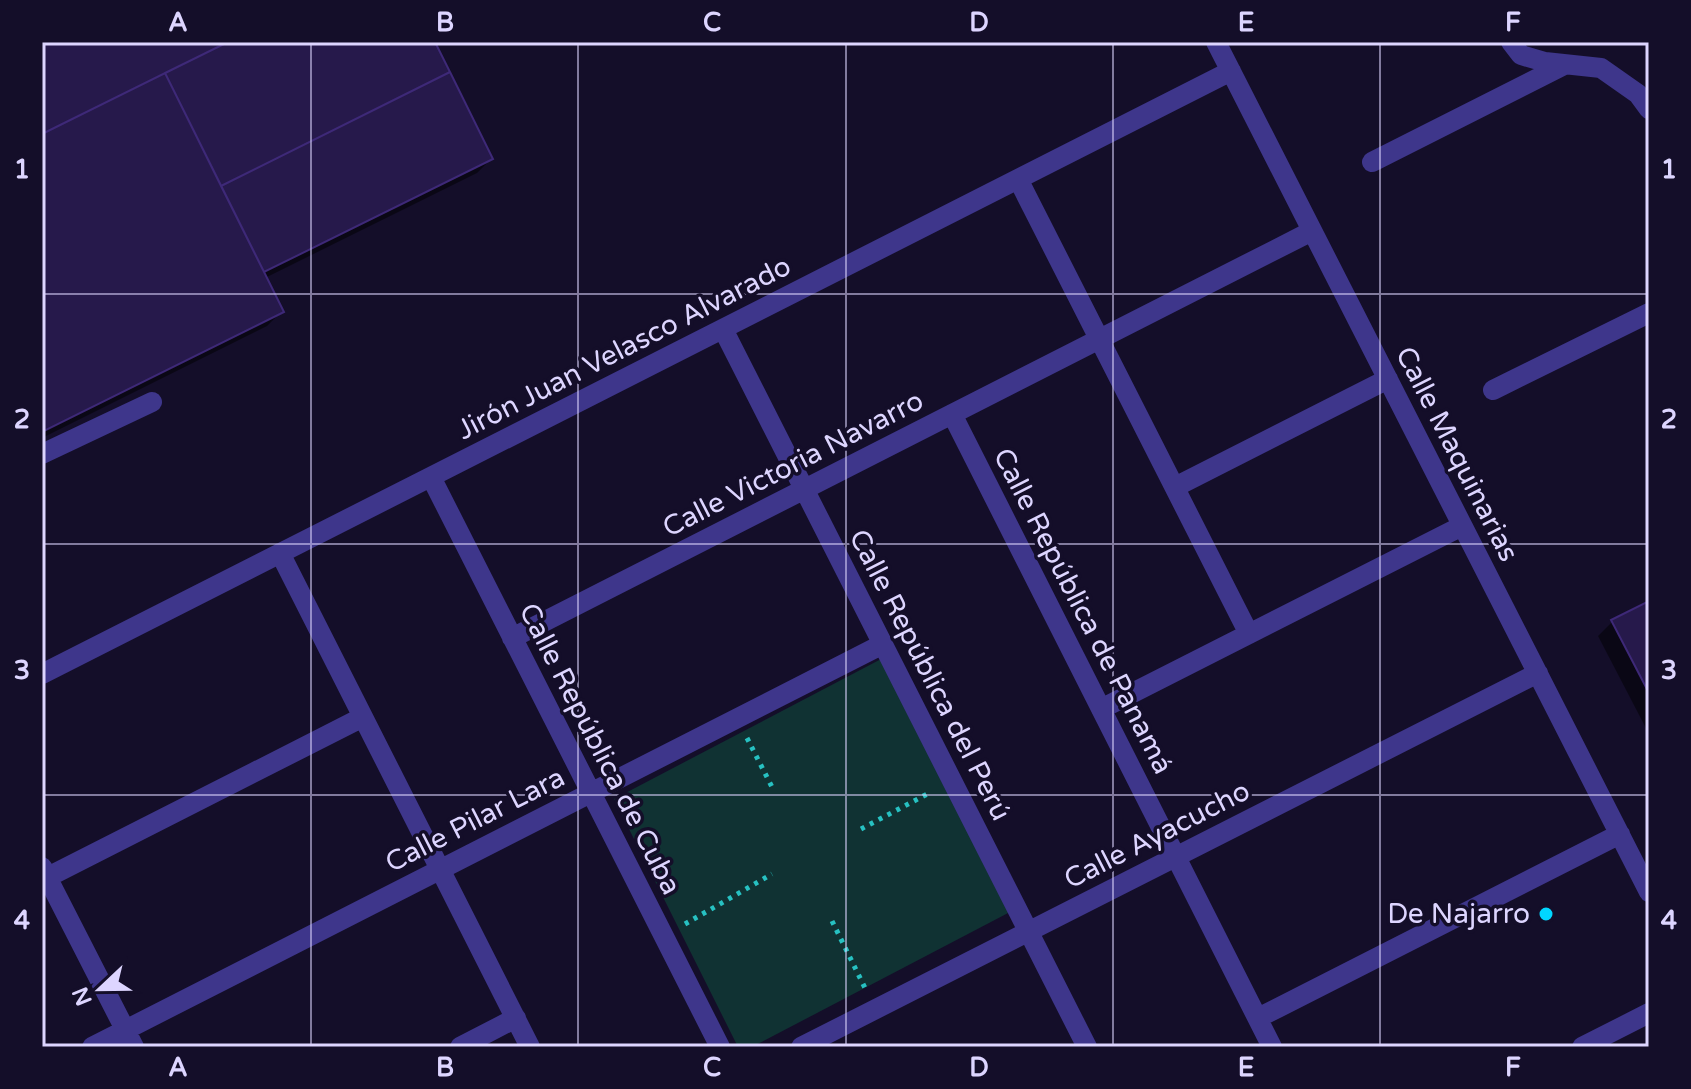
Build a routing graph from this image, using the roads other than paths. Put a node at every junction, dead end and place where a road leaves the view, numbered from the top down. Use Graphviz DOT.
graph roads {
  1 [pos="1216,42"];
  2 [pos="1511,42"];
  3 [pos="1564,65"];
  4 [pos="1231,71"];
  5 [pos="1649,109"];
  6 [pos="1372,162"];
  7 [pos="1018,179"];
  8 [pos="1312,231"];
  9 [pos="1649,313"];
  10 [pos="723,329"];
  11 [pos="1099,339"];
  12 [pos="1388,379"];
  13 [pos="1493,390"];
  14 [pos="152,402"];
  15 [pos="952,414"];
  16 [pos="42,454"];
  17 [pos="431,477"];
  18 [pos="1175,487"];
  19 [pos="805,489"];
  20 [pos="1462,526"];
  21 [pos="280,553"];
  22 [pos="1249,634"];
  23 [pos="512,638"];
  24 [pos="883,644"];
  25 [pos="1538,673"];
  26 [pos="42,674"];
  27 [pos="1101,709"];
  28 [pos="363,717"];
  29 [pos="591,792"];
  30 [pos="1620,834"];
  31 [pos="1176,857"];
  32 [pos="441,869"];
  33 [pos="44,875"];
  34 [pos="1649,892"];
  35 [pos="1028,931"];
  36 [pos="1649,1013"];
  37 [pos="516,1018"];
  38 [pos="1258,1018"];
  39 [pos="129,1039"];
  40 [pos="92,1047"];
  41 [pos="460,1047"];
  42 [pos="530,1047"];
  43 [pos="720,1047"];
  44 [pos="801,1047"];
  45 [pos="1087,1047"];
  46 [pos="1272,1047"];
  47 [pos="1582,1047"];
  1 -- 4 [label="street, Calle Maquinarias"];
  2 -- 3 [label="street"];
  3 -- 5 [label="street"];
  3 -- 6 [label="street"];
  4 -- 7 [label="street, Jirón Juan Velasco Alvarado"];
  4 -- 8 [label="street, Calle Maquinarias"];
  7 -- 10 [label="street, Jirón Juan Velasco Alvarado"];
  7 -- 11 [label="street"];
  8 -- 11 [label="street, Calle Victoria Navarro"];
  8 -- 12 [label="street, Calle Maquinarias"];
  9 -- 13 [label="street"];
  10 -- 17 [label="street, Jirón Juan Velasco Alvarado"];
  10 -- 19 [label="street, Calle República del Perú"];
  11 -- 15 [label="street, Calle Victoria Navarro"];
  11 -- 18 [label="street"];
  12 -- 18 [label="street"];
  12 -- 20 [label="street, Calle Maquinarias"];
  14 -- 16 [label="street"];
  15 -- 19 [label="street, Calle Victoria Navarro"];
  15 -- 27 [label="street, Calle República de Panamá"];
  17 -- 21 [label="street, Jirón Juan Velasco Alvarado"];
  17 -- 23 [label="street, Calle República de Cuba"];
  18 -- 22 [label="street"];
  19 -- 23 [label="street, Calle Victoria Navarro"];
  19 -- 24 [label="street, Calle República del Perú"];
  20 -- 22 [label="street"];
  20 -- 25 [label="street, Calle Maquinarias"];
  21 -- 26 [label="street, Jirón Juan Velasco Alvarado"];
  21 -- 28 [label="street"];
  22 -- 27 [label="street"];
  23 -- 29 [label="street, Calle República de Cuba"];
  24 -- 29 [label="street, Calle Pilar Lara"];
  24 -- 35 [label="street, Calle República del Perú"];
  25 -- 30 [label="street, Calle Maquinarias"];
  25 -- 31 [label="street, Calle Ayacucho"];
  27 -- 31 [label="street, Calle República de Panamá"];
  28 -- 32 [label="street"];
  28 -- 33 [label="street"];
  29 -- 32 [label="street, Calle Pilar Lara"];
  29 -- 43 [label="street, Calle República de Cuba"];
  30 -- 34 [label="street, Calle Maquinarias"];
  30 -- 38 [label="street"];
  31 -- 35 [label="street, Calle Ayacucho"];
  31 -- 38 [label="street, Calle República de Panamá"];
  32 -- 37 [label="street"];
  32 -- 39 [label="street, Calle Pilar Lara"];
  33 -- 39 [label="street"];
  35 -- 44 [label="street, Calle Ayacucho"];
  35 -- 45 [label="street, Calle República del Perú"];
  36 -- 47 [label="street"];
  37 -- 41 [label="street"];
  37 -- 42 [label="street"];
  38 -- 46 [label="street, Calle República de Panamá"];
  39 -- 40 [label="street, Calle Pilar Lara"];
}
